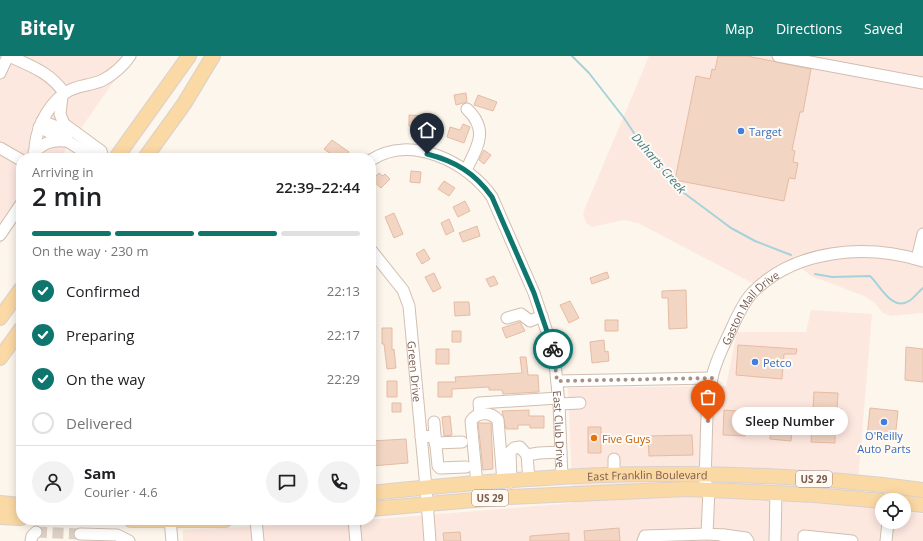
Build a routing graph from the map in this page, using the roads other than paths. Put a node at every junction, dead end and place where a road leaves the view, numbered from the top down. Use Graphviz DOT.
graph roads {
  1 [pos="9,56"];
  2 [pos="130,56"];
  3 [pos="189,56"];
  4 [pos="213,56"];
  5 [pos="778,56"];
  6 [pos="0,72"];
  7 [pos="923,83"];
  8 [pos="63,95"];
  9 [pos="466,109"];
  10 [pos="41,124"];
  11 [pos="71,137"];
  12 [pos="0,148"];
  13 [pos="35,152"];
  14 [pos="89,153"];
  15 [pos="102,153"];
  16 [pos="120,153"];
  17 [pos="149,153"];
  18 [pos="16,157"];
  19 [pos="376,157"];
  20 [pos="466,170"];
  21 [pos="16,211"];
  22 [pos="923,234"];
  23 [pos="0,235"];
  24 [pos="376,256"];
  25 [pos="920,260"];
  26 [pos="16,296"];
  27 [pos="542,316"];
  28 [pos="0,318"];
  29 [pos="507,318"];
  30 [pos="16,336"];
  31 [pos="0,358"];
  32 [pos="712,378"];
  33 [pos="557,381"];
  34 [pos="559,401"];
  35 [pos="580,404"];
  36 [pos="480,414"];
  37 [pos="434,422"];
  38 [pos="422,437"];
  39 [pos="435,440"];
  40 [pos="462,442"];
  41 [pos="561,452"];
  42 [pos="527,455"];
  43 [pos="614,459"];
  44 [pos="466,467"];
  45 [pos="705,474"];
  46 [pos="614,476"];
  47 [pos="562,478"];
  48 [pos="529,480"];
  49 [pos="507,482"];
  50 [pos="477,484"];
  51 [pos="426,488"];
  52 [pos="709,490"];
  53 [pos="923,490"];
  54 [pos="776,492"];
  55 [pos="376,493"];
  56 [pos="875,500"];
  57 [pos="0,503"];
  58 [pos="427,504"];
  59 [pos="911,504"];
  60 [pos="16,505"];
  61 [pos="923,505"];
  62 [pos="376,509"];
  63 [pos="0,516"];
  64 [pos="16,518"];
  65 [pos="170,525"];
  66 [pos="256,525"];
  67 [pos="354,525"];
  68 [pos="887,529"];
  69 [pos="80,534"];
  70 [pos="707,534"];
  71 [pos="724,538"];
  72 [pos="129,541"];
  73 [pos="172,541"];
  74 [pos="258,541"];
  75 [pos="356,541"];
  76 [pos="430,541"];
  77 [pos="643,541"];
  78 [pos="748,541"];
  79 [pos="775,541"];
  80 [pos="804,541"];
  81 [pos="852,541"];
  82 [pos="886,541"];
  1 -- 6 [label="street"];
  1 -- 8 [label="street"];
  2 -- 8 [label="street"];
  3 -- 16 [label="main road"];
  4 -- 17 [label="main road"];
  5 -- 7 [label="street"];
  8 -- 10 [label="street"];
  8 -- 11 [label="street"];
  9 -- 20 [label="street"];
  10 -- 11 [label="street"];
  10 -- 13 [label="street"];
  11 -- 13 [label="street"];
  11 -- 14 [label="street"];
  11 -- 15 [label="street"];
  12 -- 18 [label="street"];
  19 -- 20 [label="street, East Club Drive"];
  20 -- 27 [label="street, East Club Drive"];
  21 -- 23 [label="street"];
  22 -- 25 [label="street"];
  24 -- 38 [label="street, Green Drive"];
  25 -- 32 [label="street, Gaston Mall Drive"];
  26 -- 28 [label="main road"];
  27 -- 29 [label="street"];
  27 -- 33 [label="street, East Club Drive"];
  30 -- 31 [label="main road"];
  32 -- 33 [label="street"];
  32 -- 45 [label="street, Gaston Mall Drive"];
  33 -- 34 [label="street, East Club Drive"];
  34 -- 35 [label="street"];
  34 -- 36 [label="street"];
  34 -- 41 [label="street, East Club Drive"];
  36 -- 49 [label="street"];
  36 -- 50 [label="street"];
  37 -- 39 [label="street"];
  38 -- 39 [label="street"];
  38 -- 51 [label="street, Green Drive"];
  39 -- 40 [label="street"];
  39 -- 44 [label="street"];
  41 -- 42 [label="street"];
  41 -- 47 [label="street, East Club Drive"];
  42 -- 48 [label="street"];
  42 -- 49 [label="street"];
  43 -- 46 [label="street"];
  45 -- 46 [label="main road, East Franklin Boulevard / US 29"];
  45 -- 52 [label="street, Gaston Mall Drive"];
  45 -- 53 [label="main road, East Franklin Boulevard / US 29"];
  46 -- 47 [label="main road, East Franklin Boulevard / US 29"];
  47 -- 48 [label="main road, East Franklin Boulevard / US 29"];
  48 -- 49 [label="main road, East Franklin Boulevard / US 29"];
  49 -- 50 [label="main road, East Franklin Boulevard / US 29"];
  50 -- 51 [label="main road, East Franklin Boulevard / US 29"];
  51 -- 55 [label="main road, East Franklin Boulevard / US 29"];
  51 -- 58 [label="street, Green Drive"];
  52 -- 54 [label="main road, East Franklin Boulevard / US 29"];
  52 -- 58 [label="main road, East Franklin Boulevard / US 29"];
  52 -- 70 [label="street, Gaston Mall Drive"];
  54 -- 56 [label="main road, East Franklin Boulevard / US 29"];
  54 -- 79 [label="street"];
  57 -- 60 [label="main road"];
  58 -- 62 [label="main road, East Franklin Boulevard / US 29"];
  58 -- 76 [label="street, Green Drive"];
  59 -- 61 [label="main road"];
  63 -- 64 [label="main road"];
  65 -- 73 [label="street"];
  66 -- 74 [label="street"];
  67 -- 75 [label="street"];
  68 -- 82 [label="street"];
  69 -- 72 [label="street"];
  70 -- 71 [label="street"];
  70 -- 77 [label="street"];
  71 -- 78 [label="street"];
  80 -- 81 [label="street"];
}
